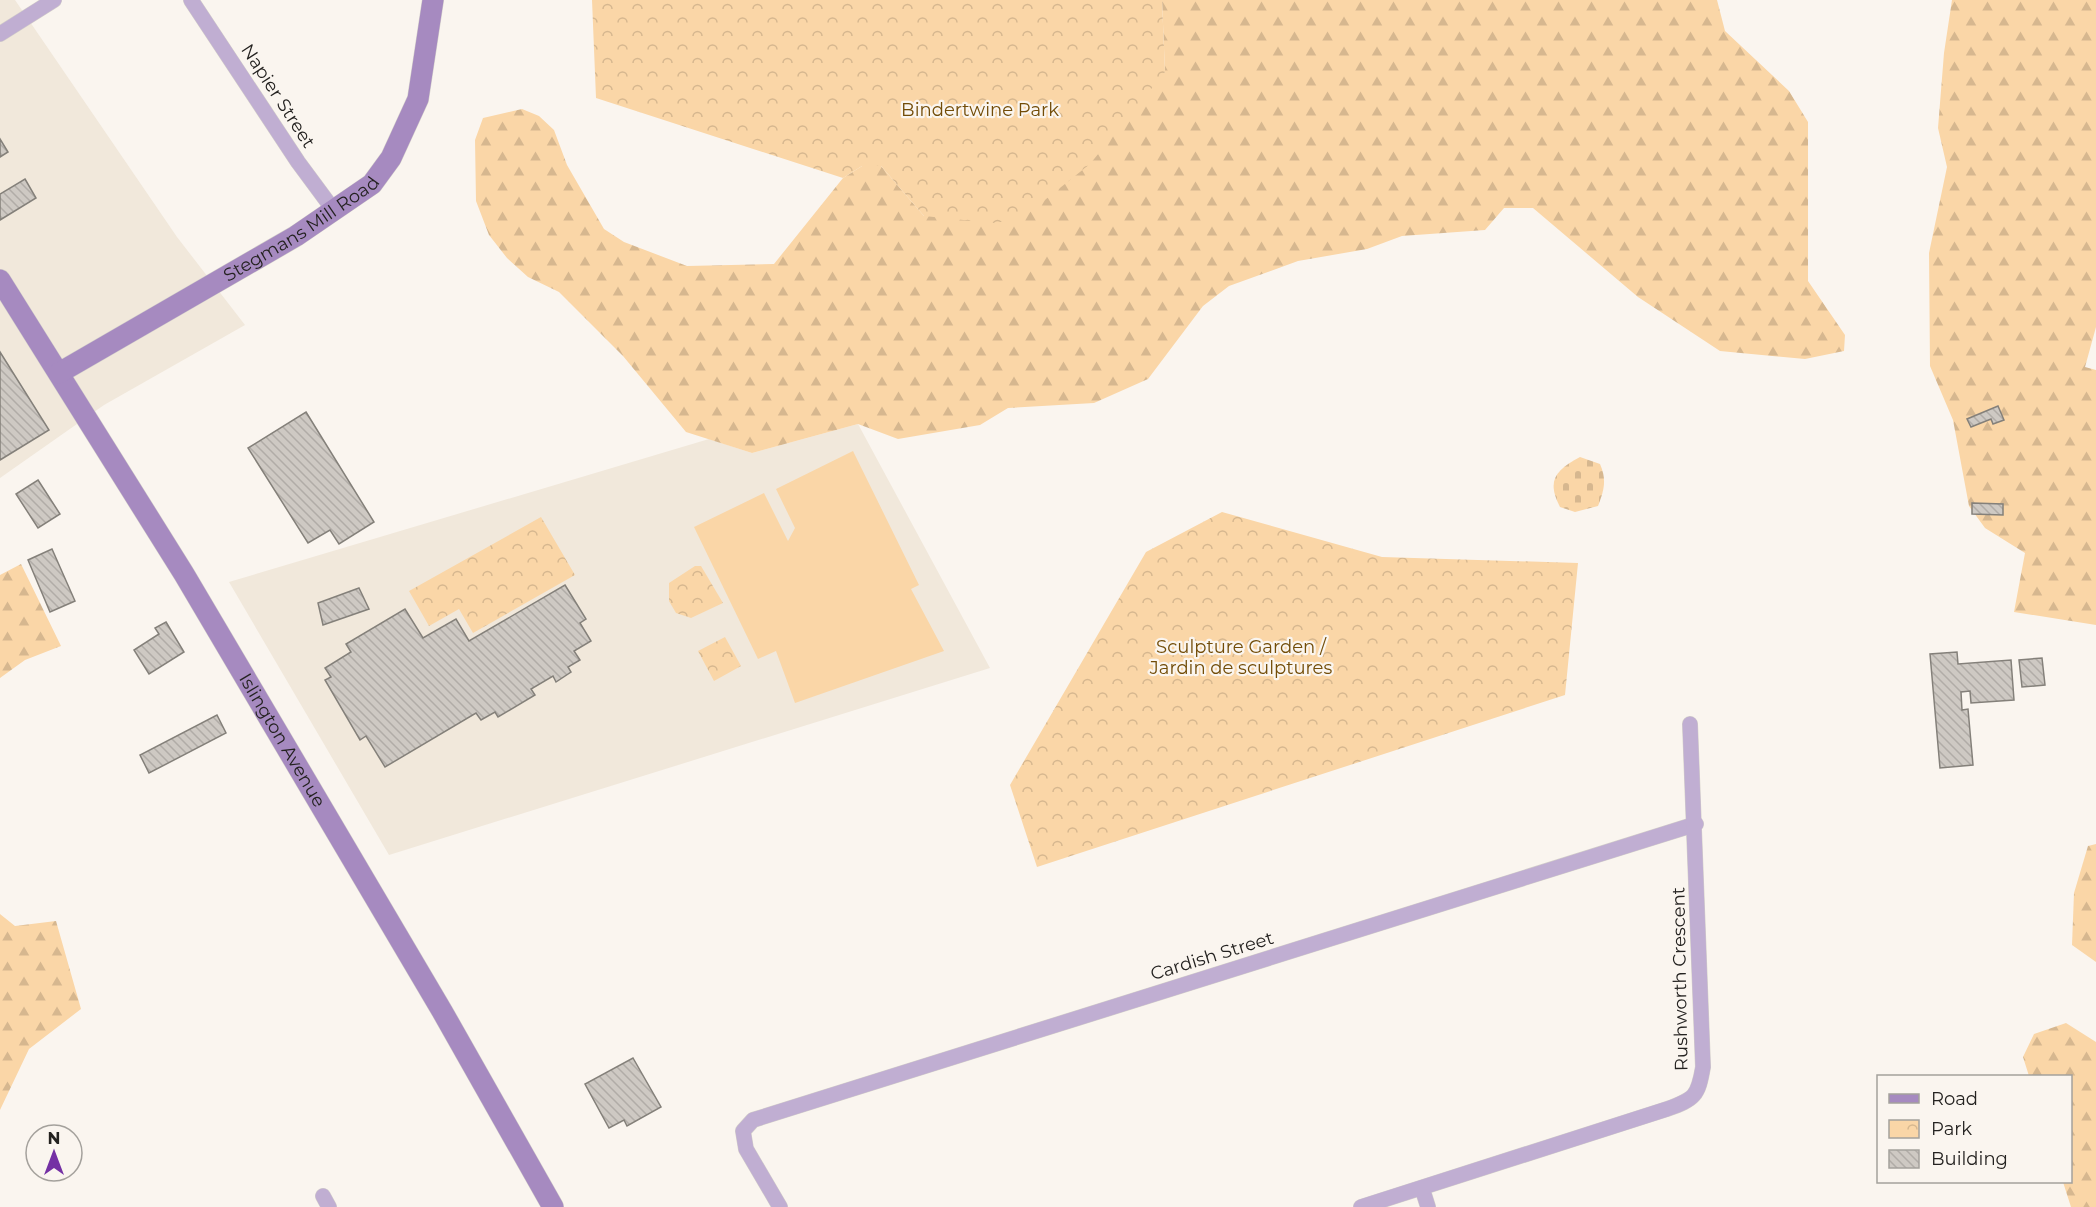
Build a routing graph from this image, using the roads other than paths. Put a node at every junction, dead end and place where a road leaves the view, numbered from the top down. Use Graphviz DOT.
graph roads {
  1 [pos="54,0"];
  2 [pos="191,0"];
  3 [pos="433,0"];
  4 [pos="0,34"];
  5 [pos="335,212"];
  6 [pos="0,280"];
  7 [pos="59,373"];
  8 [pos="1690,724"];
  9 [pos="1696,824"];
  10 [pos="1422,1188"];
  11 [pos="553,1207"];
  12 [pos="780,1207"];
  13 [pos="1361,1207"];
  14 [pos="1428,1207"];
  1 -- 4 [label="street"];
  2 -- 5 [label="street, Napier Street"];
  3 -- 5 [label="street, Stegmans Mill Road"];
  5 -- 7 [label="street, Stegmans Mill Road"];
  6 -- 7 [label="street, Islington Avenue"];
  7 -- 11 [label="street, Islington Avenue"];
  8 -- 9 [label="street, Rushworth Crescent"];
  9 -- 10 [label="street, Rushworth Crescent"];
  9 -- 12 [label="street, Cardish Street"];
  10 -- 13 [label="street, Rushworth Crescent"];
  10 -- 14 [label="street"];
}
